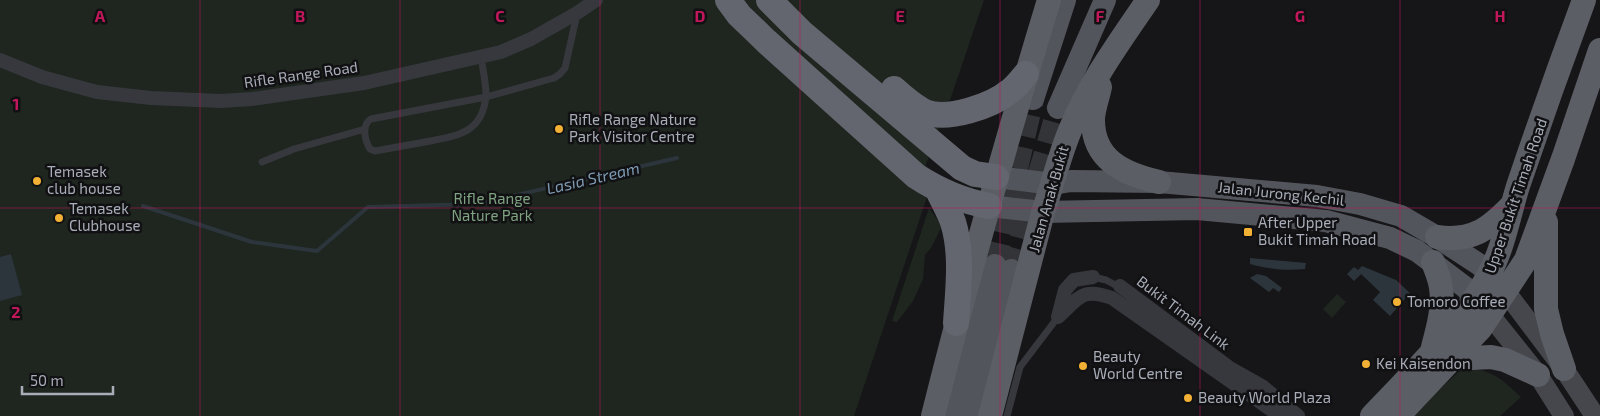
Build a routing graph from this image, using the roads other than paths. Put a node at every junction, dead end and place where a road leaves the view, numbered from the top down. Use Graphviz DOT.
graph roads {
  1 [pos="596,0"];
  2 [pos="728,0"];
  3 [pos="769,0"];
  4 [pos="1049,0"];
  5 [pos="1065,0"];
  6 [pos="1105,0"];
  7 [pos="1148,0"];
  8 [pos="1584,0"];
  9 [pos="578,13"];
  10 [pos="1600,50"];
  11 [pos="481,57"];
  12 [pos="0,60"];
  13 [pos="1104,66"];
  14 [pos="1030,87"];
  15 [pos="486,97"];
  16 [pos="1058,108"];
  17 [pos="924,123"];
  18 [pos="364,129"];
  19 [pos="262,162"];
  20 [pos="996,177"];
  21 [pos="1158,182"];
  22 [pos="1053,184"];
  23 [pos="938,190"];
  24 [pos="1512,205"];
  25 [pos="1546,205"];
  26 [pos="989,206"];
  27 [pos="1044,212"];
  28 [pos="1437,237"];
  29 [pos="1433,262"];
  30 [pos="1490,274"];
  31 [pos="1093,277"];
  32 [pos="1116,292"];
  33 [pos="1506,292"];
  34 [pos="1482,307"];
  35 [pos="1058,317"];
  36 [pos="956,323"];
  37 [pos="1442,355"];
  38 [pos="1564,369"];
  39 [pos="1227,372"];
  40 [pos="1538,375"];
  41 [pos="933,416"];
  42 [pos="952,416"];
  43 [pos="973,416"];
  44 [pos="990,416"];
  45 [pos="1007,416"];
  46 [pos="1280,416"];
  47 [pos="1298,416"];
  48 [pos="1372,416"];
  49 [pos="1398,416"];
  50 [pos="1564,416"];
  51 [pos="1595,416"];
  1 -- 9 [label="street, Rifle Range Road"];
  2 -- 23 [label="highway"];
  3 -- 17 [label="highway"];
  4 -- 14 [label="highway"];
  5 -- 14 [label="main road"];
  6 -- 16 [label="main road"];
  7 -- 13 [label="highway, Jalan Anak Bukit"];
  8 -- 24 [label="highway, Upper Bukit Timah Road"];
  9 -- 11 [label="street, Rifle Range Road"];
  9 -- 15 [label="lane"];
  10 -- 25 [label="highway, Upper Bukit Timah Road"];
  11 -- 12 [label="street, Rifle Range Road"];
  11 -- 15 [label="lane"];
  13 -- 21 [label="highway"];
  13 -- 22 [label="highway, Jalan Anak Bukit"];
  14 -- 17 [label="highway"];
  14 -- 20 [label="highway"];
  15 -- 18 [label="lane"];
  15 -- 18 [label="lane"];
  17 -- 20 [label="highway"];
  18 -- 19 [label="lane"];
  20 -- 22 [label="main road, Jalan Jurong Kechil"];
  20 -- 26 [label="highway"];
  21 -- 22 [label="main road, Jalan Jurong Kechil"];
  21 -- 28 [label="main road, Jalan Jurong Kechil"];
  22 -- 27 [label="highway, Jalan Anak Bukit"];
  23 -- 26 [label="highway"];
  23 -- 36 [label="highway"];
  24 -- 28 [label="highway"];
  24 -- 30 [label="highway, Upper Bukit Timah Road"];
  25 -- 33 [label="highway, Upper Bukit Timah Road"];
  25 -- 38 [label="highway"];
  26 -- 27 [label="main road, Jalan Jurong Kechil"];
  26 -- 36 [label="highway"];
  27 -- 29 [label="main road, Jalan Jurong Kechil"];
  27 -- 44 [label="highway, Jalan Anak Bukit"];
  28 -- 30 [label="main road, Jalan Jurong Kechil"];
  29 -- 34 [label="main road, Jalan Jurong Kechil"];
  29 -- 37 [label="highway"];
  30 -- 33 [label="main road, Jalan Jurong Kechil"];
  30 -- 34 [label="highway, Upper Bukit Timah Road"];
  31 -- 32 [label="lane, Bukit Timah Link"];
  31 -- 35 [label="street, Bukit Timah Link"];
  32 -- 35 [label="street, Bukit Timah Link"];
  32 -- 39 [label="street, Bukit Timah Link"];
  33 -- 34 [label="highway, Upper Bukit Timah Road"];
  33 -- 38 [label="main road, Jalan Jurong Kechil"];
  34 -- 37 [label="highway, Upper Bukit Timah Road"];
  34 -- 40 [label="main road, Jalan Jurong Kechil"];
  35 -- 45 [label="lane, Bukit Timah Link"];
  36 -- 41 [label="highway"];
  37 -- 40 [label="highway"];
  37 -- 48 [label="highway, Upper Bukit Timah Road"];
  37 -- 49 [label="highway, Upper Bukit Timah Road"];
  38 -- 51 [label="main road, Jalan Jurong Kechil"];
  39 -- 46 [label="street, Bukit Timah Link"];
  39 -- 47 [label="street, Bukit Timah Link"];
  40 -- 50 [label="main road, Jalan Jurong Kechil"];
  42 -- 43 [label="main road"];
}
